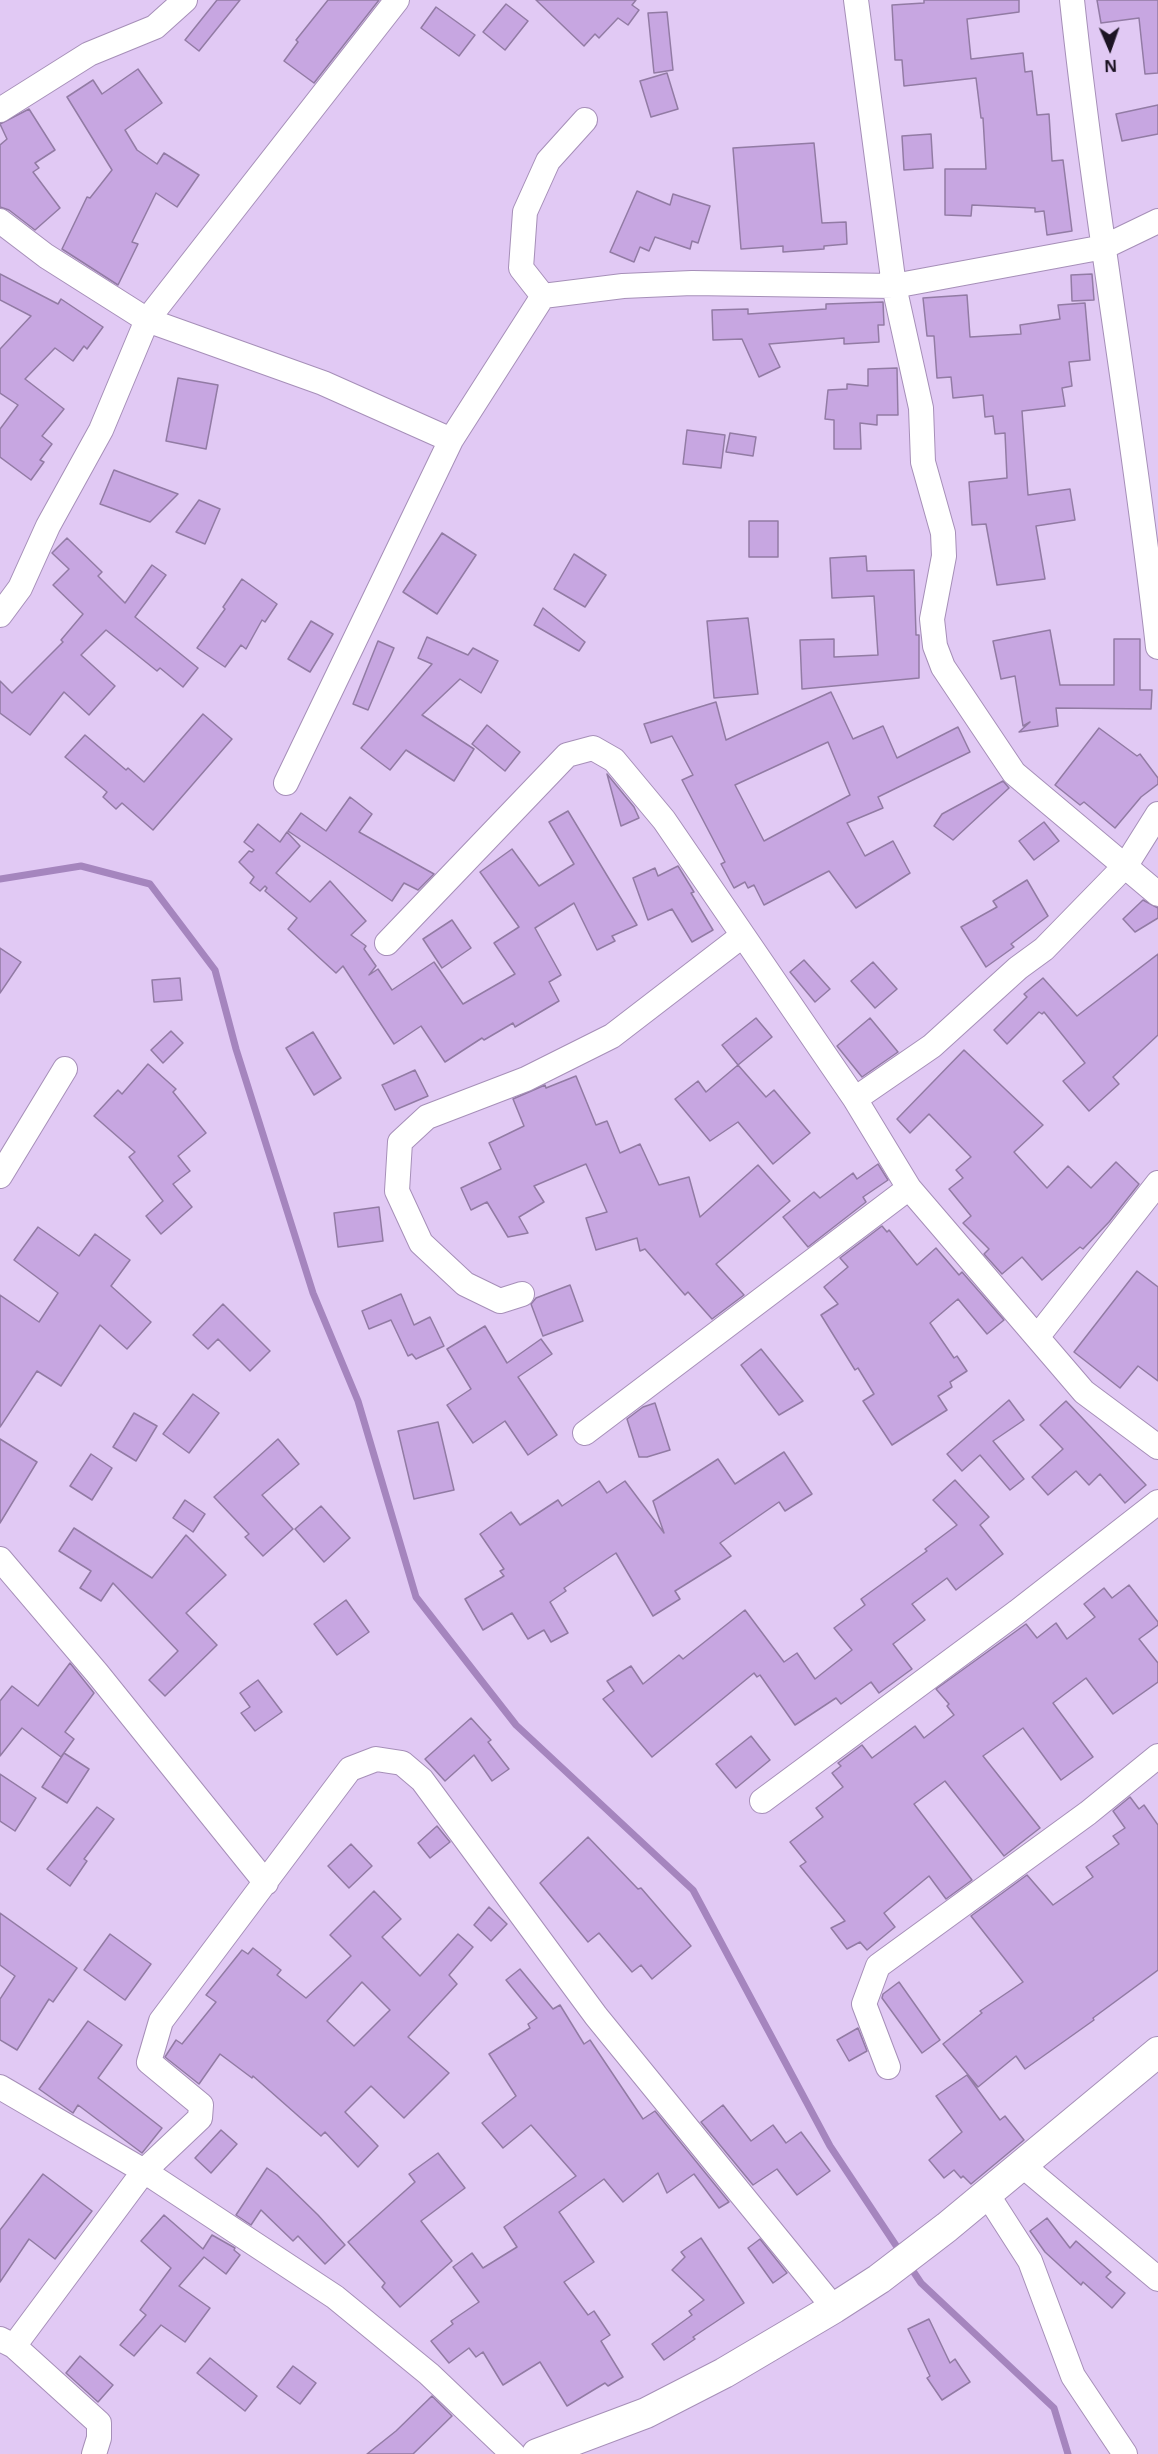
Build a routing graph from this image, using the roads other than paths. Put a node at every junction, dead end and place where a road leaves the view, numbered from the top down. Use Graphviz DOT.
graph roads {
  1 [pos="184,0"];
  2 [pos="397,0"];
  3 [pos="856,0"];
  4 [pos="1072,0"];
  5 [pos="0,110"];
  6 [pos="585,120"];
  7 [pos="0,221"];
  8 [pos="1158,221"];
  9 [pos="1104,247"];
  10 [pos="894,286"];
  11 [pos="543,296"];
  12 [pos="147,320"];
  13 [pos="451,440"];
  14 [pos="0,615"];
  15 [pos="1158,647"];
  16 [pos="286,783"];
  17 [pos="1158,814"];
  18 [pos="1126,865"];
  19 [pos="1158,894"];
  20 [pos="742,936"];
  21 [pos="387,943"];
  22 [pos="65,1069"];
  23 [pos="855,1099"];
  24 [pos="0,1176"];
  25 [pos="1158,1183"];
  26 [pos="909,1188"];
  27 [pos="522,1294"];
  28 [pos="1038,1336"];
  29 [pos="585,1433"];
  30 [pos="1158,1448"];
  31 [pos="1158,1502"];
  32 [pos="0,1559"];
  33 [pos="1158,1756"];
  34 [pos="762,1801"];
  35 [pos="266,1883"];
  36 [pos="1158,2052"];
  37 [pos="888,2067"];
  38 [pos="0,2087"];
  39 [pos="1022,2165"];
  40 [pos="144,2171"];
  41 [pos="987,2194"];
  42 [pos="1158,2279"];
  43 [pos="834,2308"];
  44 [pos="7,2343"];
  45 [pos="94,2454"];
  46 [pos="513,2454"];
  47 [pos="537,2454"];
  48 [pos="1125,2454"];
  1 -- 5 [label="street"];
  2 -- 12 [label="street"];
  3 -- 10 [label="street"];
  4 -- 9 [label="street"];
  6 -- 11 [label="street"];
  7 -- 12 [label="street"];
  8 -- 9 [label="street"];
  9 -- 10 [label="street"];
  9 -- 15 [label="street"];
  10 -- 11 [label="street"];
  10 -- 18 [label="street"];
  11 -- 13 [label="street"];
  12 -- 13 [label="street"];
  12 -- 14 [label="street"];
  13 -- 16 [label="street"];
  17 -- 18 [label="street"];
  18 -- 19 [label="street"];
  18 -- 23 [label="street"];
  20 -- 21 [label="street"];
  20 -- 23 [label="street"];
  20 -- 27 [label="street"];
  22 -- 24 [label="street"];
  23 -- 26 [label="street"];
  25 -- 28 [label="street"];
  26 -- 28 [label="street"];
  26 -- 29 [label="street"];
  28 -- 30 [label="street"];
  31 -- 34 [label="street"];
  32 -- 35 [label="street"];
  33 -- 37 [label="street"];
  35 -- 40 [label="street"];
  35 -- 43 [label="street"];
  36 -- 39 [label="street"];
  38 -- 40 [label="street"];
  39 -- 41 [label="street"];
  39 -- 42 [label="street"];
  40 -- 44 [label="street"];
  40 -- 46 [label="street"];
  41 -- 43 [label="street"];
  41 -- 48 [label="street"];
  43 -- 47 [label="street"];
  44 -- 45 [label="street"];
}
